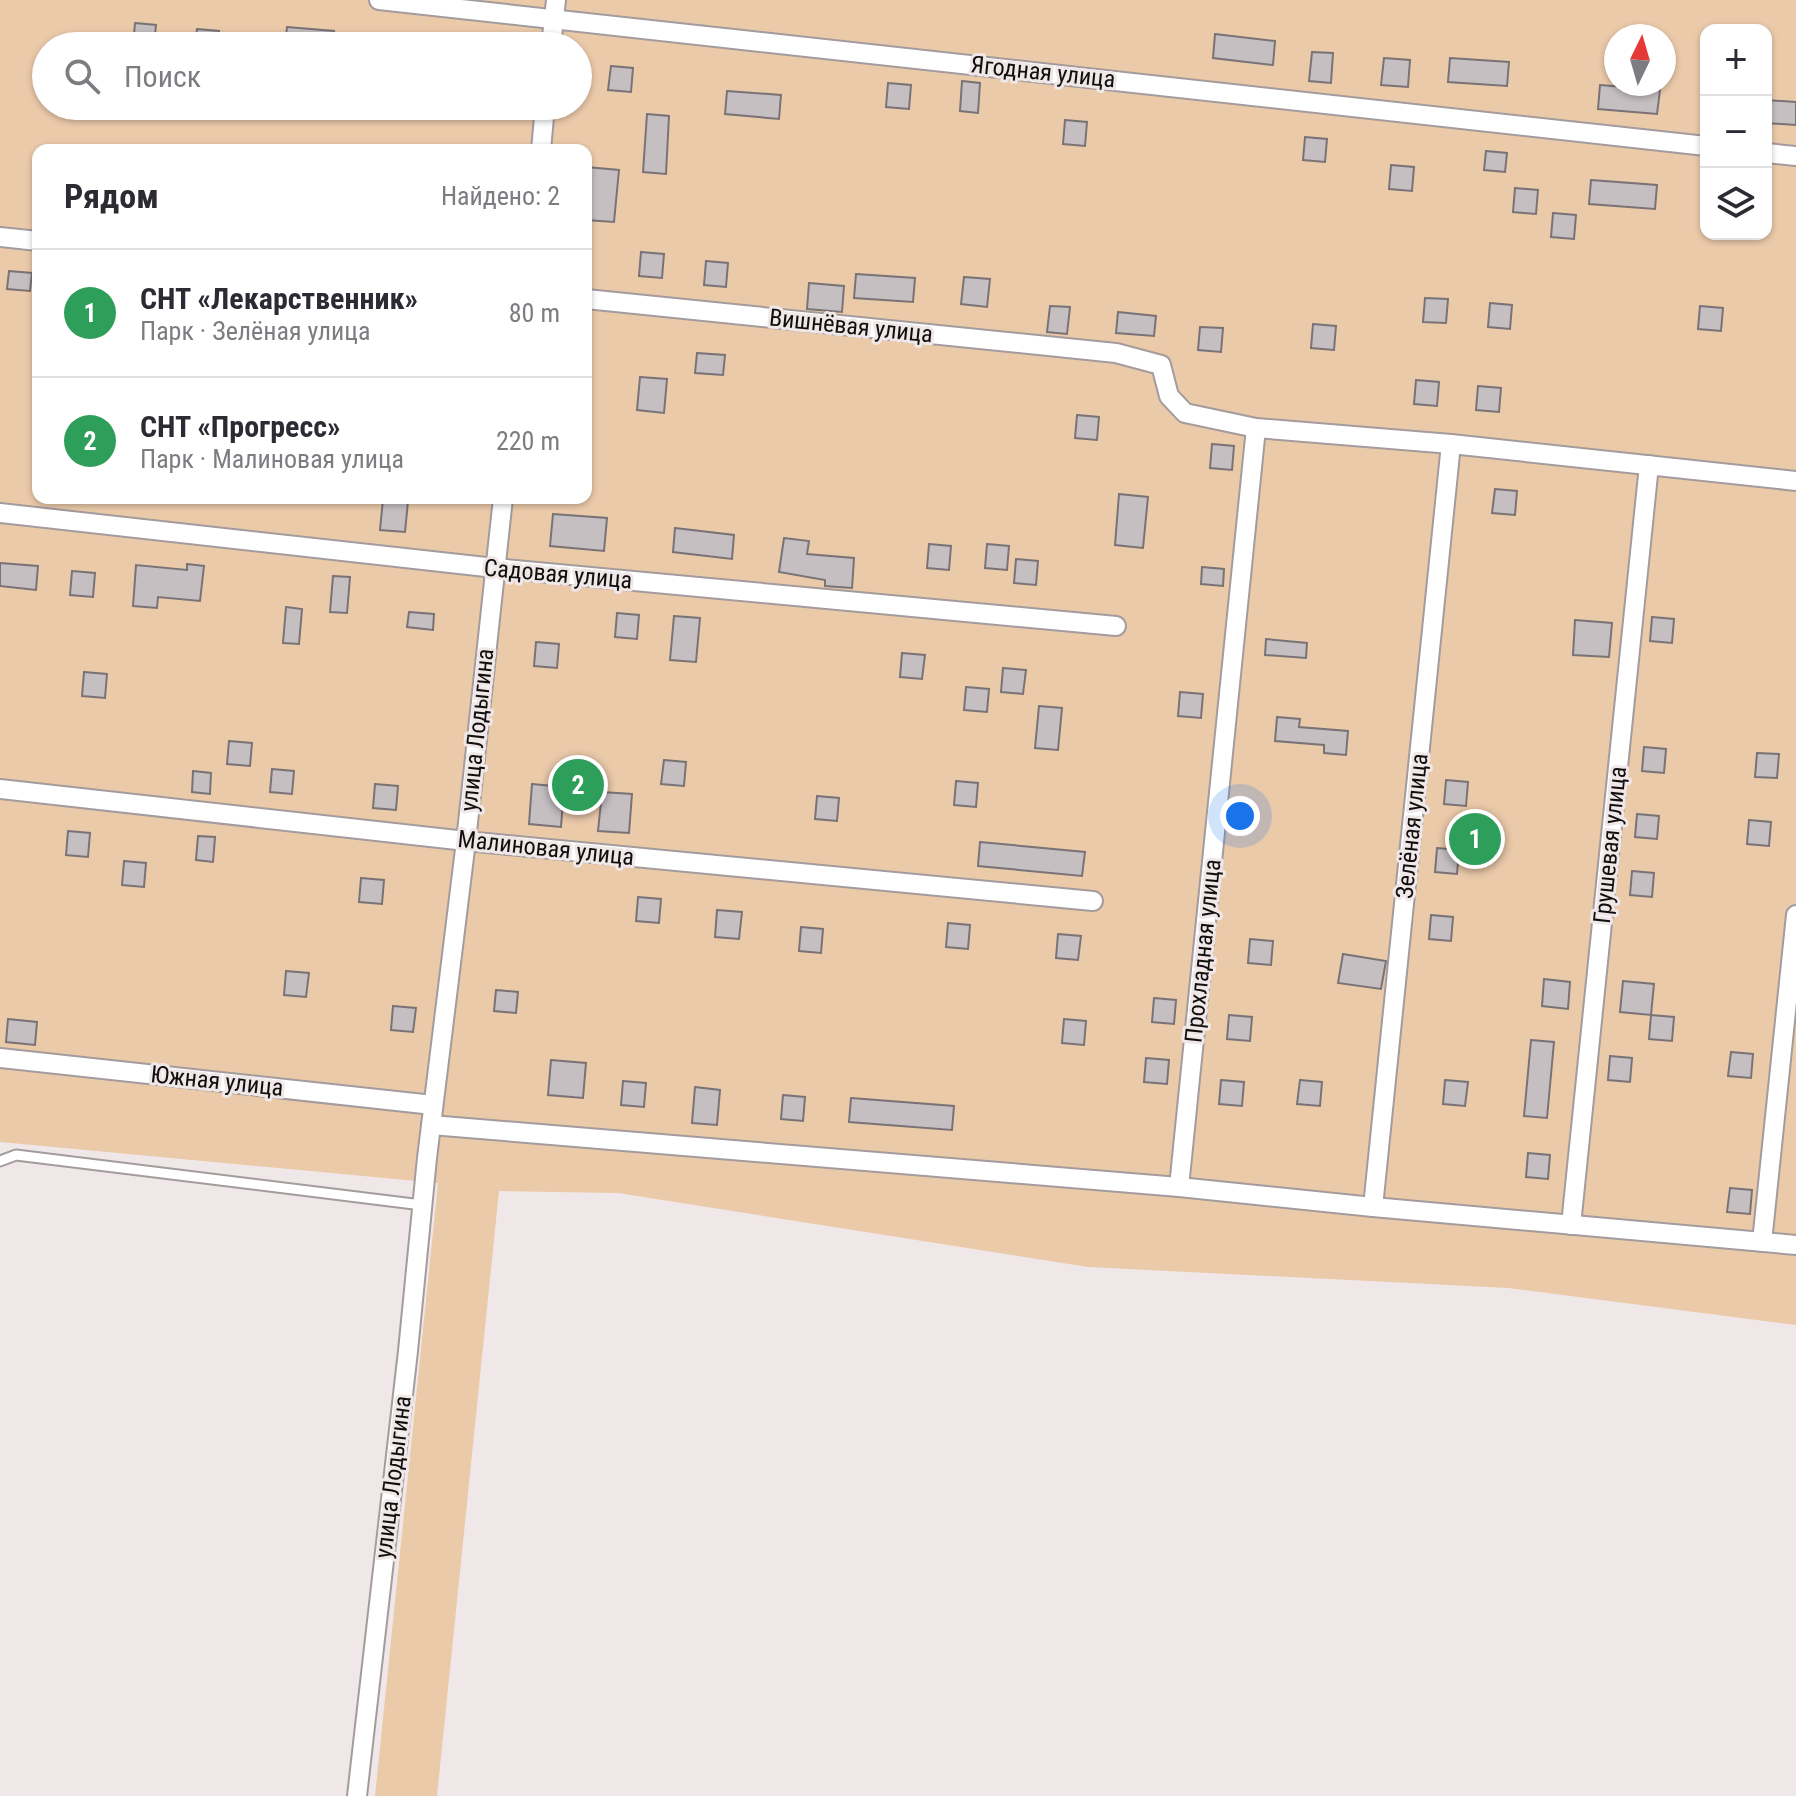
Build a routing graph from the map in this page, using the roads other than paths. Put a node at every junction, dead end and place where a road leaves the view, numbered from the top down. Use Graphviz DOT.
graph roads {
  1 [pos="379,0"];
  2 [pos="555,9"];
  3 [pos="553,32"];
  4 [pos="544,120"];
  5 [pos="542,144"];
  6 [pos="1700,145"];
  7 [pos="1772,154"];
  8 [pos="1796,156"];
  9 [pos="0,237"];
  10 [pos="32,240"];
  11 [pos="592,300"];
  12 [pos="1256,428"];
  13 [pos="1451,444"];
  14 [pos="1649,465"];
  15 [pos="1796,481"];
  16 [pos="502,504"];
  17 [pos="0,513"];
  18 [pos="495,568"];
  19 [pos="1116,626"];
  20 [pos="0,789"];
  21 [pos="466,841"];
  22 [pos="1093,901"];
  23 [pos="1796,915"];
  24 [pos="0,1058"];
  25 [pos="433,1105"];
  26 [pos="431,1125"];
  27 [pos="0,1161"];
  28 [pos="1179,1187"];
  29 [pos="422,1205"];
  30 [pos="1373,1207"];
  31 [pos="1571,1225"];
  32 [pos="1762,1242"];
  33 [pos="1796,1245"];
  34 [pos="357,1796"];
  1 -- 2 [label="street, Ягодная улица"];
  2 -- 3 [label="street"];
  2 -- 6 [label="street, Ягодная улица"];
  4 -- 5 [label="street"];
  7 -- 8 [label="street"];
  9 -- 10 [label="street"];
  11 -- 12 [label="street, Вишнёвая улица"];
  12 -- 13 [label="street"];
  12 -- 28 [label="street, Прохладная улица"];
  13 -- 14 [label="street"];
  13 -- 30 [label="street, Зелёная улица"];
  14 -- 15 [label="street"];
  14 -- 31 [label="street, Грушевая улица"];
  16 -- 18 [label="street, улица Лодыгина"];
  17 -- 18 [label="street, Садовая улица"];
  18 -- 19 [label="street, Садовая улица"];
  18 -- 21 [label="street, улица Лодыгина"];
  20 -- 21 [label="street, Малиновая улица"];
  21 -- 22 [label="street, Малиновая улица"];
  21 -- 25 [label="street, улица Лодыгина"];
  23 -- 32 [label="street"];
  24 -- 25 [label="street, Южная улица"];
  25 -- 26 [label="street, улица Лодыгина"];
  26 -- 28 [label="street"];
  26 -- 29 [label="street, улица Лодыгина"];
  27 -- 29 [label="lane"];
  28 -- 30 [label="street"];
  29 -- 34 [label="street, улица Лодыгина"];
  30 -- 31 [label="street"];
  31 -- 32 [label="street"];
  32 -- 33 [label="street"];
}
